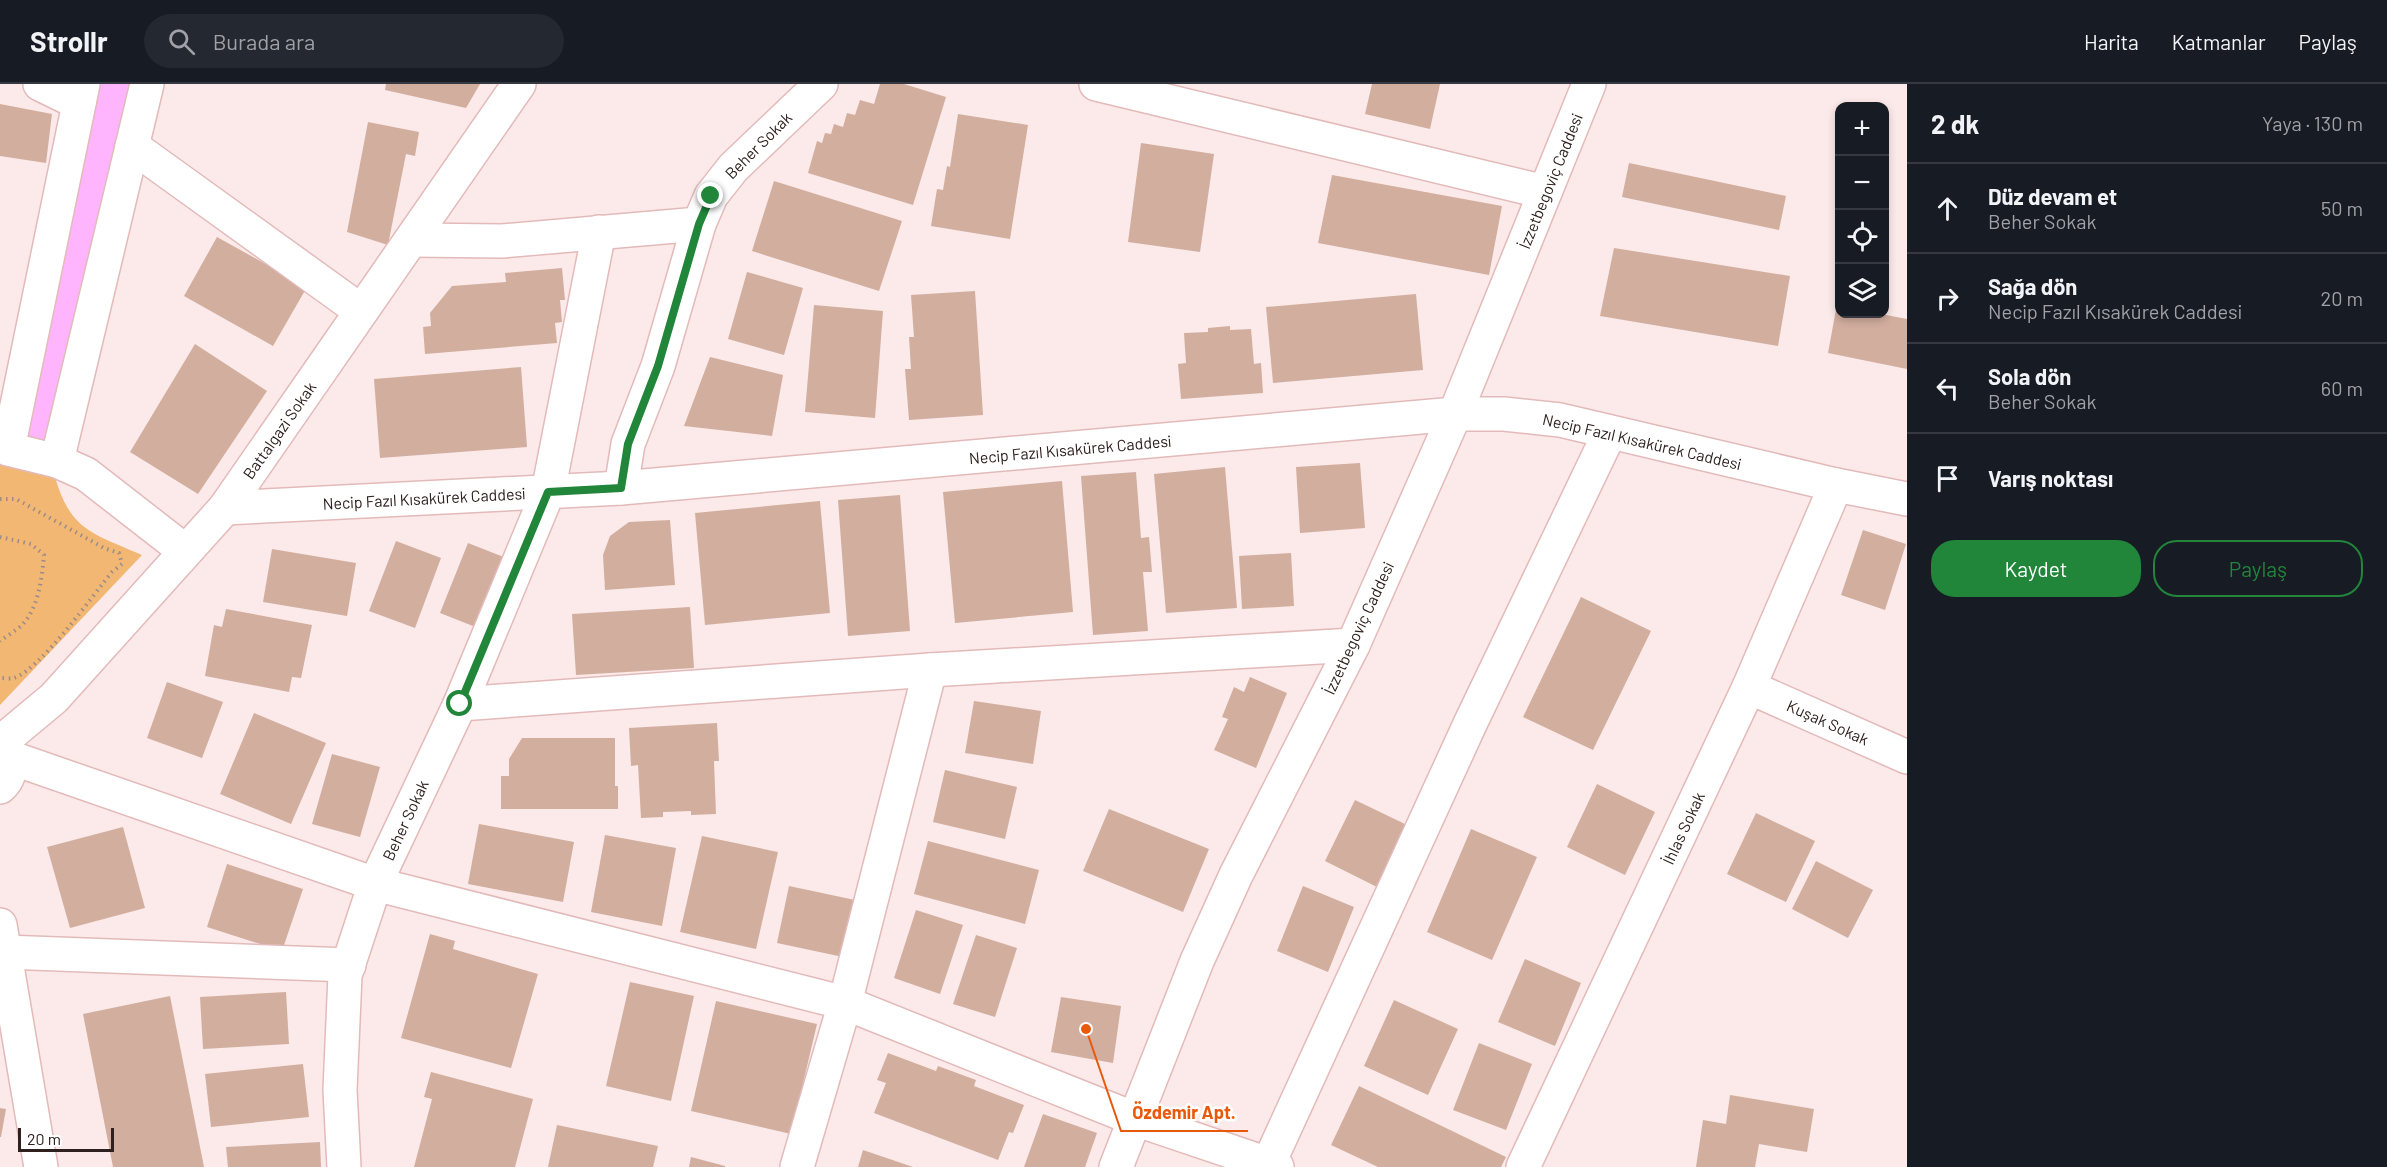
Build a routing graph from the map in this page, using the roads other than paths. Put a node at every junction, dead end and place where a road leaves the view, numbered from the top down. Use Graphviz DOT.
graph roads {
  1 [pos="40,84"];
  2 [pos="147,84"];
  3 [pos="519,84"];
  4 [pos="821,84"];
  5 [pos="1096,84"];
  6 [pos="1589,84"];
  7 [pos="81,93"];
  8 [pos="132,146"];
  9 [pos="1545,192"];
  10 [pos="699,224"];
  11 [pos="599,232"];
  12 [pos="411,240"];
  13 [pos="361,311"];
  14 [pos="1455,414"];
  15 [pos="1610,432"];
  16 [pos="57,461"];
  17 [pos="1836,485"];
  18 [pos="621,488"];
  19 [pos="548,492"];
  20 [pos="1907,499"];
  21 [pos="225,507"];
  22 [pos="185,551"];
  23 [pos="1353,645"];
  24 [pos="930,670"];
  25 [pos="1749,687"];
  26 [pos="460,704"];
  27 [pos="1907,757"];
  28 [pos="2,758"];
  29 [pos="375,884"];
  30 [pos="2,935"];
  31 [pos="348,965"];
  32 [pos="845,1003"];
  33 [pos="1135,1119"];
  34 [pos="1271,1166"];
  35 [pos="42,1167"];
  36 [pos="344,1167"];
  37 [pos="797,1167"];
  38 [pos="1116,1167"];
  39 [pos="1523,1167"];
  1 -- 7 [label="street"];
  2 -- 8 [label="street"];
  3 -- 12 [label="street, Battalgazi Sokak"];
  4 -- 10 [label="street, Beher Sokak"];
  5 -- 9 [label="street"];
  6 -- 9 [label="street, İzzetbegoviç Caddesi"];
  7 -- 16 [label="street"];
  8 -- 13 [label="street"];
  8 -- 16 [label="street"];
  9 -- 14 [label="street, İzzetbegoviç Caddesi"];
  10 -- 11 [label="street"];
  10 -- 18 [label="street, Beher Sokak"];
  11 -- 12 [label="street"];
  11 -- 19 [label="street, Beher Sokak"];
  12 -- 13 [label="street, Battalgazi Sokak"];
  13 -- 21 [label="street, Battalgazi Sokak"];
  14 -- 15 [label="street, Necip Fazıl Kısakürek Caddesi"];
  14 -- 18 [label="street, Necip Fazıl Kısakürek Caddesi"];
  14 -- 23 [label="street, İzzetbegoviç Caddesi"];
  15 -- 17 [label="street, Necip Fazıl Kısakürek Caddesi"];
  15 -- 34 [label="street"];
  16 -- 22 [label="street"];
  17 -- 20 [label="street, Necip Fazıl Kısakürek Caddesi"];
  17 -- 25 [label="street, İhlas Sokak"];
  18 -- 19 [label="street, Necip Fazıl Kısakürek Caddesi"];
  19 -- 21 [label="street, Necip Fazıl Kısakürek Caddesi"];
  19 -- 26 [label="street, Beher Sokak"];
  21 -- 22 [label="street, Battalgazi Sokak"];
  22 -- 28 [label="street, Battalgazi Sokak"];
  23 -- 24 [label="street"];
  23 -- 33 [label="street, İzzetbegoviç Caddesi"];
  24 -- 26 [label="street"];
  24 -- 32 [label="street"];
  25 -- 27 [label="street, Kuşak Sokak"];
  25 -- 39 [label="street, İhlas Sokak"];
  26 -- 29 [label="street, Beher Sokak"];
  28 -- 29 [label="street"];
  29 -- 31 [label="street, Beher Sokak"];
  29 -- 32 [label="street"];
  30 -- 31 [label="street"];
  30 -- 35 [label="street"];
  31 -- 36 [label="street, Beher Sokak"];
  32 -- 33 [label="street"];
  32 -- 37 [label="street"];
  33 -- 34 [label="street"];
  33 -- 38 [label="street, İzzetbegoviç Caddesi"];
}
